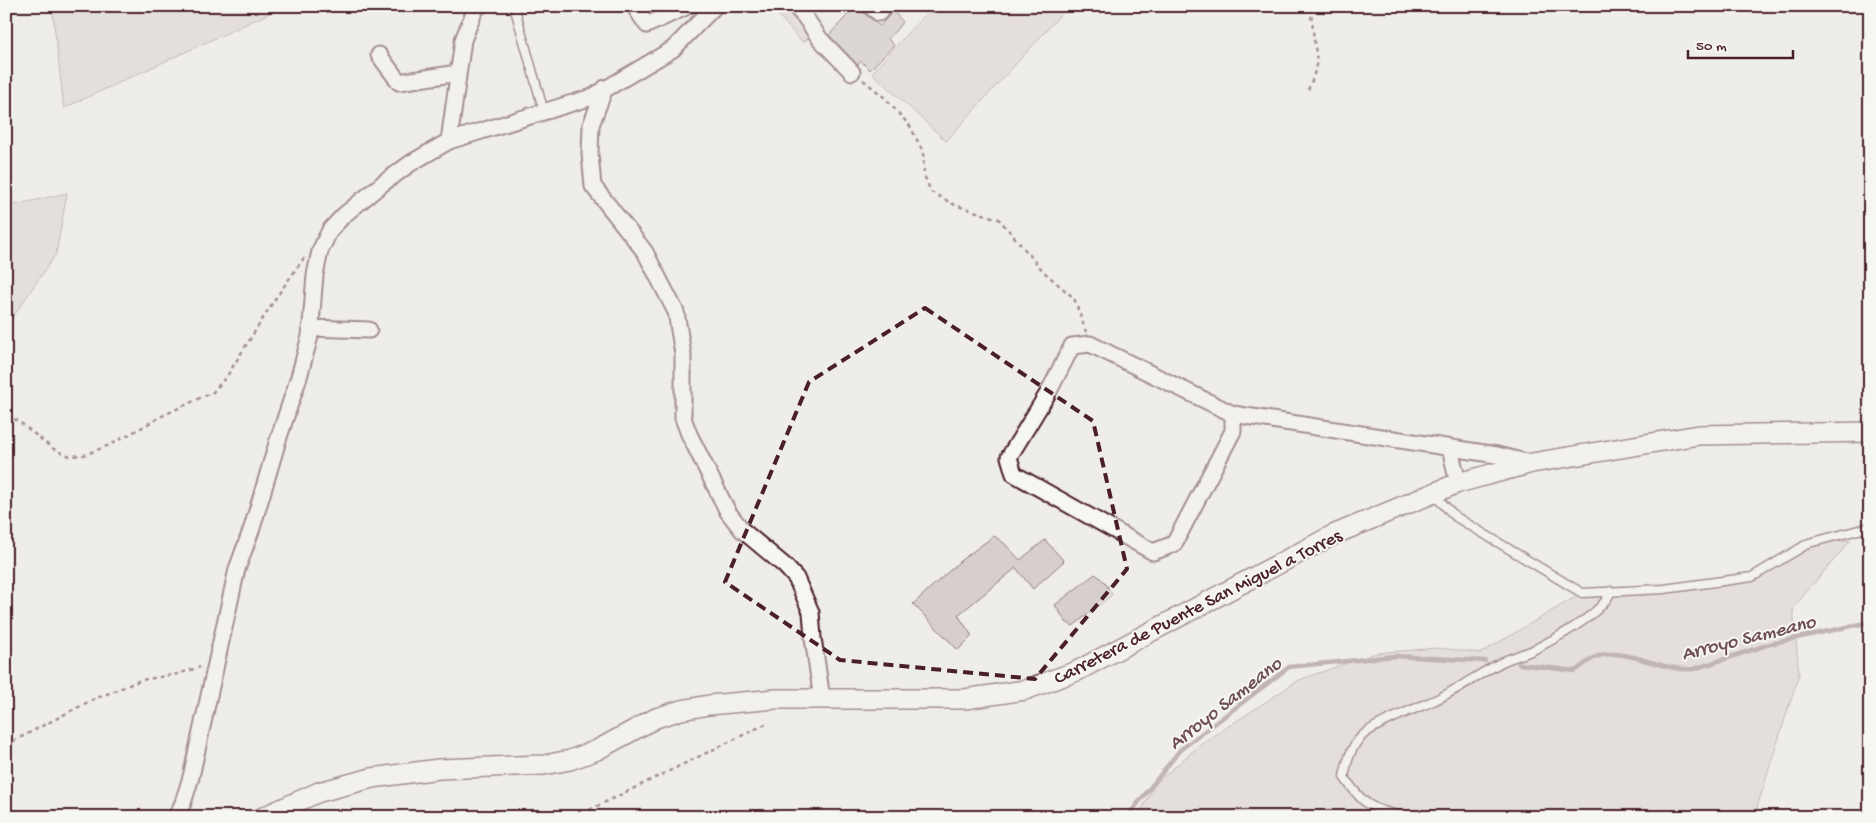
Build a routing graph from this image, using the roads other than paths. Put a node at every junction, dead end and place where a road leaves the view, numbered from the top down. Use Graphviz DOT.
graph roads {
  1 [pos="479,6"];
  2 [pos="514,6"];
  3 [pos="634,6"];
  4 [pos="688,6"];
  5 [pos="715,6"];
  6 [pos="794,6"];
  7 [pos="870,6"];
  8 [pos="884,6"];
  9 [pos="379,55"];
  10 [pos="852,72"];
  11 [pos="458,73"];
  12 [pos="605,88"];
  13 [pos="544,112"];
  14 [pos="449,141"];
  15 [pos="310,328"];
  16 [pos="369,330"];
  17 [pos="1233,414"];
  18 [pos="1870,432"];
  19 [pos="1450,448"];
  20 [pos="1532,463"];
  21 [pos="1458,483"];
  22 [pos="1434,495"];
  23 [pos="1870,527"];
  24 [pos="1611,591"];
  25 [pos="822,699"];
  26 [pos="178,816"];
  27 [pos="263,817"];
  28 [pos="1405,817"];
  1 -- 11 [label="street"];
  2 -- 13 [label="lane"];
  3 -- 4 [label="street"];
  5 -- 12 [label="street"];
  6 -- 10 [label="street"];
  7 -- 8 [label="street"];
  9 -- 11 [label="street"];
  11 -- 14 [label="street"];
  12 -- 13 [label="street"];
  12 -- 25 [label="street"];
  13 -- 14 [label="street"];
  14 -- 15 [label="street"];
  15 -- 16 [label="street"];
  15 -- 26 [label="street"];
  17 -- 17 [label="street"];
  17 -- 19 [label="street"];
  18 -- 20 [label="street, Carretera de Puente San Miguel a Torres"];
  19 -- 20 [label="street"];
  19 -- 21 [label="street"];
  20 -- 21 [label="street, Carretera de Puente San Miguel a Torres"];
  21 -- 22 [label="street, Carretera de Puente San Miguel a Torres"];
  22 -- 24 [label="lane"];
  22 -- 25 [label="street, Carretera de Puente San Miguel a Torres"];
  23 -- 24 [label="lane"];
  24 -- 28 [label="lane"];
  25 -- 27 [label="street, Carretera de Puente San Miguel a Torres"];
}
